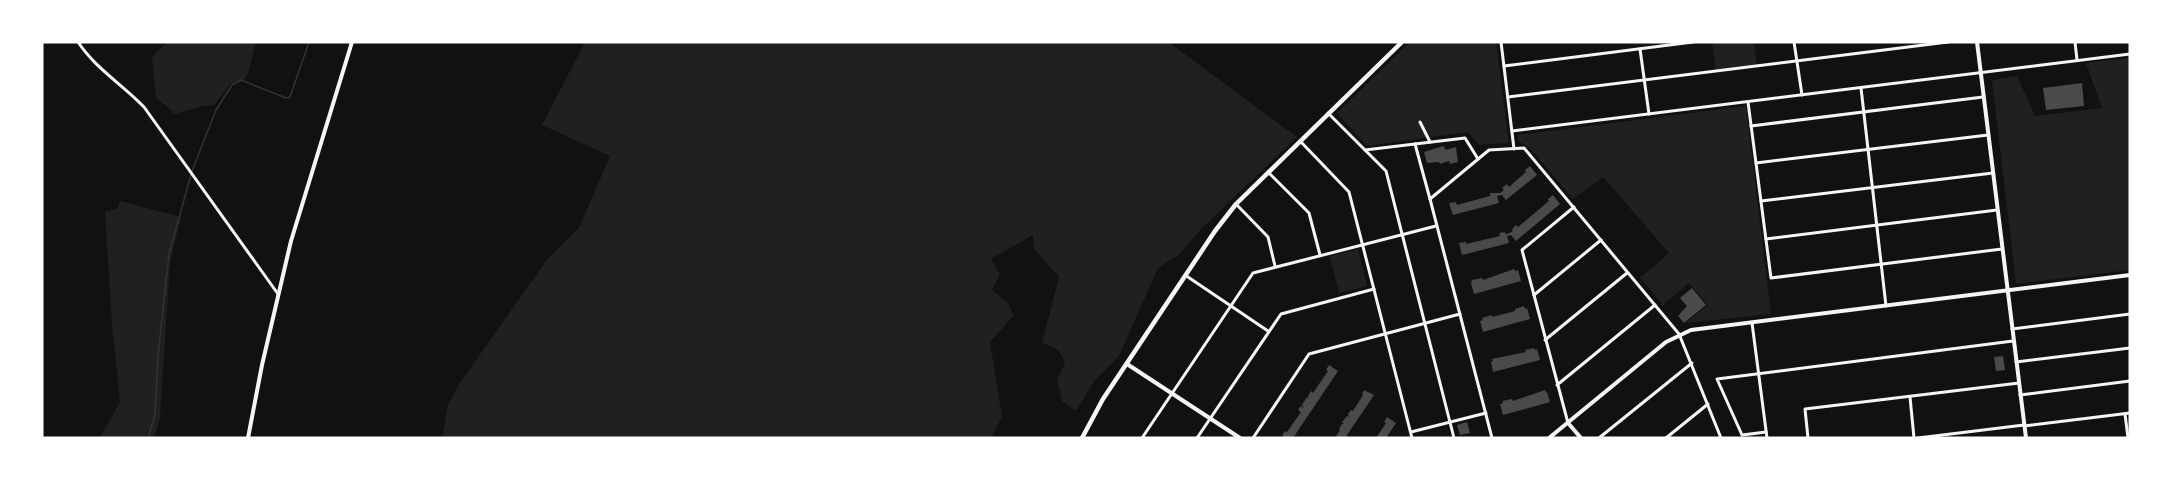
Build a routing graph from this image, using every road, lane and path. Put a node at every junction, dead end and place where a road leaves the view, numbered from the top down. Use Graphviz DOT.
graph roads {
  1 [pos="78,42"];
  2 [pos="352,42"];
  3 [pos="1402,42"];
  4 [pos="1501,42"];
  5 [pos="1693,42"];
  6 [pos="1794,42"];
  7 [pos="1948,42"];
  8 [pos="1977,42"];
  9 [pos="2075,42"];
  10 [pos="1669,43"];
  11 [pos="1640,49"];
  12 [pos="2130,54"];
  13 [pos="2077,60"];
  14 [pos="1797,62"];
  15 [pos="1504,66"];
  16 [pos="1980,73"];
  17 [pos="1644,80"];
  18 [pos="1861,88"];
  19 [pos="1802,95"];
  20 [pos="1508,97"];
  21 [pos="1983,97"];
  22 [pos="1748,102"];
  23 [pos="1864,112"];
  24 [pos="1328,113"];
  25 [pos="1649,114"];
  26 [pos="1420,122"];
  27 [pos="1751,126"];
  28 [pos="1512,131"];
  29 [pos="1988,135"];
  30 [pos="1301,142"];
  31 [pos="1430,142"];
  32 [pos="1415,144"];
  33 [pos="1514,149"];
  34 [pos="1365,150"];
  35 [pos="1868,150"];
  36 [pos="1478,159"];
  37 [pos="1756,163"];
  38 [pos="1268,172"];
  39 [pos="1993,172"];
  40 [pos="1873,187"];
  41 [pos="1430,199"];
  42 [pos="1761,201"];
  43 [pos="1236,204"];
  44 [pos="1574,207"];
  45 [pos="1997,210"];
  46 [pos="1437,225"];
  47 [pos="1878,225"];
  48 [pos="1402,234"];
  49 [pos="1766,238"];
  50 [pos="1601,240"];
  51 [pos="1363,245"];
  52 [pos="2002,249"];
  53 [pos="1320,255"];
  54 [pos="1883,265"];
  55 [pos="1276,267"];
  56 [pos="1628,272"];
  57 [pos="1185,275"];
  58 [pos="2130,275"];
  59 [pos="1374,289"];
  60 [pos="2007,290"];
  61 [pos="278,294"];
  62 [pos="1534,295"];
  63 [pos="1230,305"];
  64 [pos="1655,305"];
  65 [pos="1886,306"];
  66 [pos="1460,314"];
  67 [pos="2130,314"];
  68 [pos="1752,323"];
  69 [pos="1425,324"];
  70 [pos="2012,329"];
  71 [pos="1268,331"];
  72 [pos="1386,334"];
  73 [pos="1679,334"];
  74 [pos="1545,340"];
  75 [pos="2013,341"];
  76 [pos="2130,348"];
  77 [pos="2016,362"];
  78 [pos="1692,363"];
  79 [pos="1127,364"];
  80 [pos="1759,374"];
  81 [pos="2130,381"];
  82 [pos="2019,383"];
  83 [pos="1557,385"];
  84 [pos="1172,393"];
  85 [pos="2020,395"];
  86 [pos="1910,397"];
  87 [pos="1708,404"];
  88 [pos="1486,413"];
  89 [pos="2130,413"];
  90 [pos="2125,414"];
  91 [pos="1211,419"];
  92 [pos="1449,422"];
  93 [pos="1568,423"];
  94 [pos="2024,425"];
  95 [pos="1411,432"];
  96 [pos="1766,432"];
  97 [pos="248,438"];
  98 [pos="1082,438"];
  99 [pos="1142,438"];
  100 [pos="1197,438"];
  101 [pos="1240,438"];
  102 [pos="1253,438"];
  103 [pos="1412,438"];
  104 [pos="1454,438"];
  105 [pos="1492,438"];
  106 [pos="1549,438"];
  107 [pos="1581,438"];
  108 [pos="1599,438"];
  109 [pos="1666,438"];
  110 [pos="1721,438"];
  111 [pos="1767,438"];
  112 [pos="1808,438"];
  113 [pos="1916,438"];
  114 [pos="2026,438"];
  115 [pos="2128,438"];
  1 -- 61 [label="street"];
  2 -- 61 [label="street"];
  3 -- 24 [label="main road"];
  4 -- 15 [label="street"];
  5 -- 10 [label="street"];
  6 -- 14 [label="street"];
  7 -- 14 [label="street"];
  8 -- 16 [label="street"];
  9 -- 13 [label="street"];
  10 -- 11 [label="street"];
  11 -- 15 [label="street"];
  11 -- 17 [label="street"];
  12 -- 13 [label="street"];
  13 -- 16 [label="street"];
  14 -- 17 [label="street"];
  14 -- 19 [label="street"];
  15 -- 20 [label="street"];
  16 -- 18 [label="street"];
  16 -- 21 [label="street"];
  17 -- 20 [label="street"];
  17 -- 25 [label="street"];
  18 -- 19 [label="street"];
  18 -- 23 [label="street"];
  19 -- 22 [label="street"];
  20 -- 28 [label="street"];
  21 -- 23 [label="street"];
  21 -- 29 [label="street"];
  22 -- 25 [label="street"];
  22 -- 27 [label="street"];
  23 -- 27 [label="street"];
  23 -- 35 [label="street"];
  24 -- 30 [label="main road"];
  24 -- 34 [label="street"];
  25 -- 28 [label="street"];
  26 -- 31 [label="street"];
  27 -- 37 [label="street"];
  28 -- 33 [label="street"];
  29 -- 35 [label="street"];
  29 -- 39 [label="street"];
  30 -- 38 [label="main road"];
  30 -- 51 [label="street"];
  31 -- 32 [label="street"];
  31 -- 36 [label="street"];
  32 -- 34 [label="street"];
  32 -- 41 [label="street"];
  33 -- 36 [label="street"];
  33 -- 44 [label="street"];
  34 -- 48 [label="street"];
  35 -- 37 [label="street"];
  35 -- 40 [label="street"];
  36 -- 41 [label="street"];
  37 -- 42 [label="street"];
  38 -- 43 [label="main road"];
  38 -- 53 [label="street"];
  39 -- 40 [label="street"];
  39 -- 45 [label="street"];
  40 -- 42 [label="street"];
  40 -- 47 [label="street"];
  41 -- 46 [label="street"];
  42 -- 49 [label="street"];
  43 -- 55 [label="street"];
  43 -- 57 [label="main road"];
  44 -- 50 [label="street"];
  44 -- 62 [label="street"];
  45 -- 47 [label="street"];
  45 -- 52 [label="street"];
  46 -- 48 [label="street"];
  46 -- 66 [label="street"];
  47 -- 49 [label="street"];
  47 -- 54 [label="street"];
  48 -- 51 [label="street"];
  48 -- 69 [label="street"];
  49 -- 54 [label="street"];
  50 -- 56 [label="street"];
  50 -- 62 [label="street"];
  51 -- 53 [label="street"];
  51 -- 59 [label="street"];
  52 -- 54 [label="street"];
  52 -- 60 [label="street"];
  53 -- 55 [label="street"];
  54 -- 65 [label="street"];
  55 -- 63 [label="street"];
  56 -- 64 [label="street"];
  56 -- 74 [label="street"];
  57 -- 63 [label="street"];
  57 -- 79 [label="main road"];
  58 -- 60 [label="street"];
  59 -- 71 [label="street"];
  59 -- 72 [label="street"];
  60 -- 65 [label="street"];
  60 -- 70 [label="street"];
  61 -- 97 [label="street"];
  62 -- 74 [label="street"];
  63 -- 71 [label="street"];
  63 -- 84 [label="street"];
  64 -- 73 [label="street"];
  64 -- 83 [label="street"];
  65 -- 68 [label="street"];
  66 -- 69 [label="street"];
  66 -- 88 [label="street"];
  67 -- 70 [label="street"];
  68 -- 73 [label="street"];
  68 -- 80 [label="street"];
  69 -- 72 [label="street"];
  69 -- 92 [label="street"];
  70 -- 75 [label="street"];
  71 -- 91 [label="street"];
  72 -- 95 [label="street"];
  72 -- 102 [label="street"];
  73 -- 78 [label="street"];
  73 -- 93 [label="street"];
  74 -- 83 [label="street"];
  75 -- 77 [label="street"];
  75 -- 80 [label="street"];
  76 -- 77 [label="street"];
  77 -- 82 [label="street"];
  78 -- 87 [label="street"];
  78 -- 108 [label="street"];
  79 -- 84 [label="street"];
  79 -- 98 [label="main road"];
  80 -- 96 [label="street"];
  80 -- 96 [label="street"];
  81 -- 85 [label="street"];
  82 -- 85 [label="street"];
  82 -- 86 [label="street"];
  83 -- 93 [label="street"];
  84 -- 91 [label="street"];
  84 -- 99 [label="street"];
  85 -- 94 [label="street"];
  86 -- 112 [label="street"];
  86 -- 113 [label="street"];
  87 -- 109 [label="street"];
  87 -- 110 [label="street"];
  88 -- 92 [label="street"];
  88 -- 105 [label="street"];
  89 -- 90 [label="street"];
  90 -- 94 [label="street"];
  90 -- 115 [label="street"];
  91 -- 100 [label="street"];
  91 -- 101 [label="street"];
  92 -- 95 [label="street"];
  92 -- 104 [label="street"];
  93 -- 106 [label="street"];
  93 -- 107 [label="street"];
  94 -- 113 [label="street"];
  94 -- 114 [label="street"];
  95 -- 103 [label="street"];
  96 -- 111 [label="street"];
}
